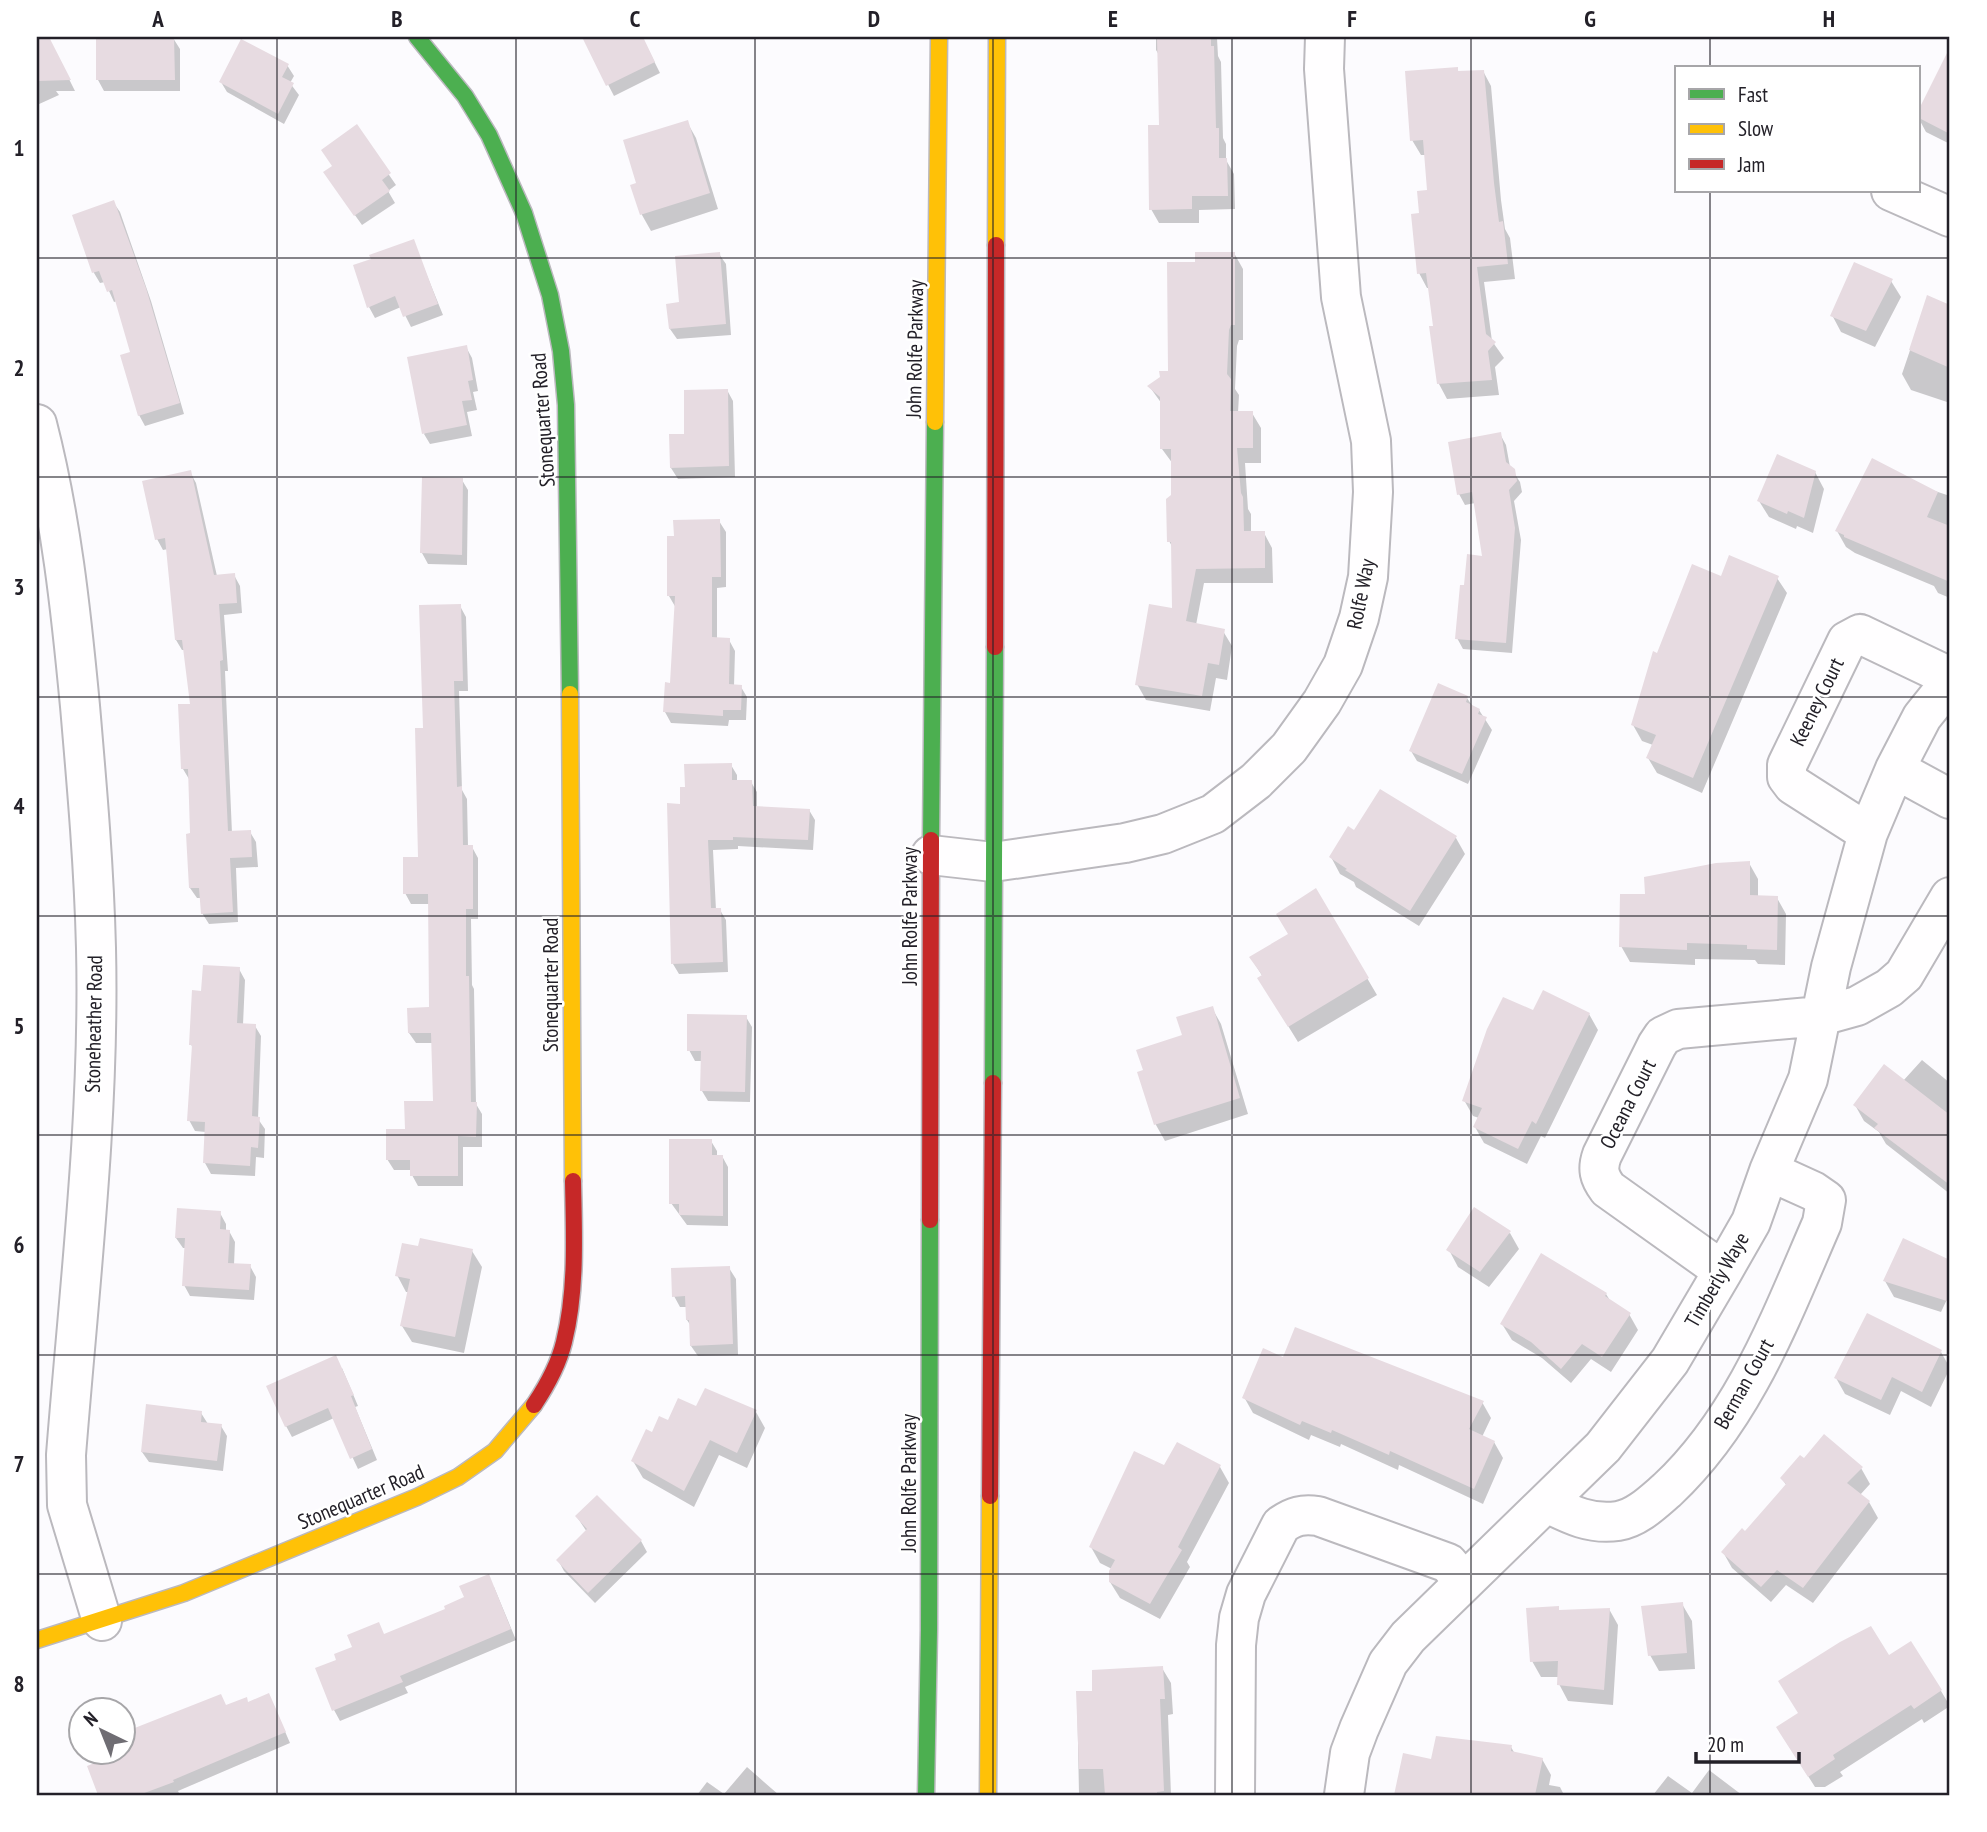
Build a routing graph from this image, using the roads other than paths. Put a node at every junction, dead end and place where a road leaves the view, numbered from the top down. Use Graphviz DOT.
graph roads {
  1 [pos="417,37"];
  2 [pos="939,37"];
  3 [pos="997,37"];
  4 [pos="1325,37"];
  5 [pos="1893,192"];
  6 [pos="1950,217"];
  7 [pos="37,424"];
  8 [pos="1950,680"];
  9 [pos="1895,769"];
  10 [pos="1950,799"];
  11 [pos="1868,833"];
  12 [pos="931,855"];
  13 [pos="993,862"];
  14 [pos="1950,897"];
  15 [pos="1821,1016"];
  16 [pos="1769,1171"];
  17 [pos="1723,1271"];
  18 [pos="1547,1503"];
  19 [pos="1464,1582"];
  20 [pos="102,1621"];
  21 [pos="37,1640"];
  22 [pos="926,1795"];
  23 [pos="988,1795"];
  24 [pos="1235,1795"];
  25 [pos="1344,1795"];
  1 -- 20 [label="main road, Stonequarter Road"];
  2 -- 12 [label="main road, John Rolfe Parkway"];
  3 -- 13 [label="main road"];
  4 -- 13 [label="street, Rolfe Way"];
  5 -- 6 [label="street"];
  7 -- 20 [label="street, Stoneheather Road"];
  8 -- 9 [label="street, Timberly Waye"];
  8 -- 11 [label="street, Keeney Court"];
  9 -- 10 [label="street"];
  9 -- 11 [label="street, Timberly Waye"];
  11 -- 15 [label="street, Timberly Waye"];
  12 -- 13 [label="street, Rolfe Way"];
  12 -- 22 [label="main road, John Rolfe Parkway"];
  13 -- 23 [label="main road"];
  14 -- 15 [label="street"];
  15 -- 16 [label="street, Timberly Waye"];
  15 -- 17 [label="street, Oceana Court"];
  16 -- 17 [label="street, Timberly Waye"];
  16 -- 18 [label="street, Berman Court"];
  17 -- 18 [label="street, Timberly Waye"];
  18 -- 19 [label="street, Timberly Waye"];
  19 -- 24 [label="street"];
  19 -- 25 [label="street, Timberly Waye"];
  20 -- 21 [label="main road, Stonequarter Road"];
}
